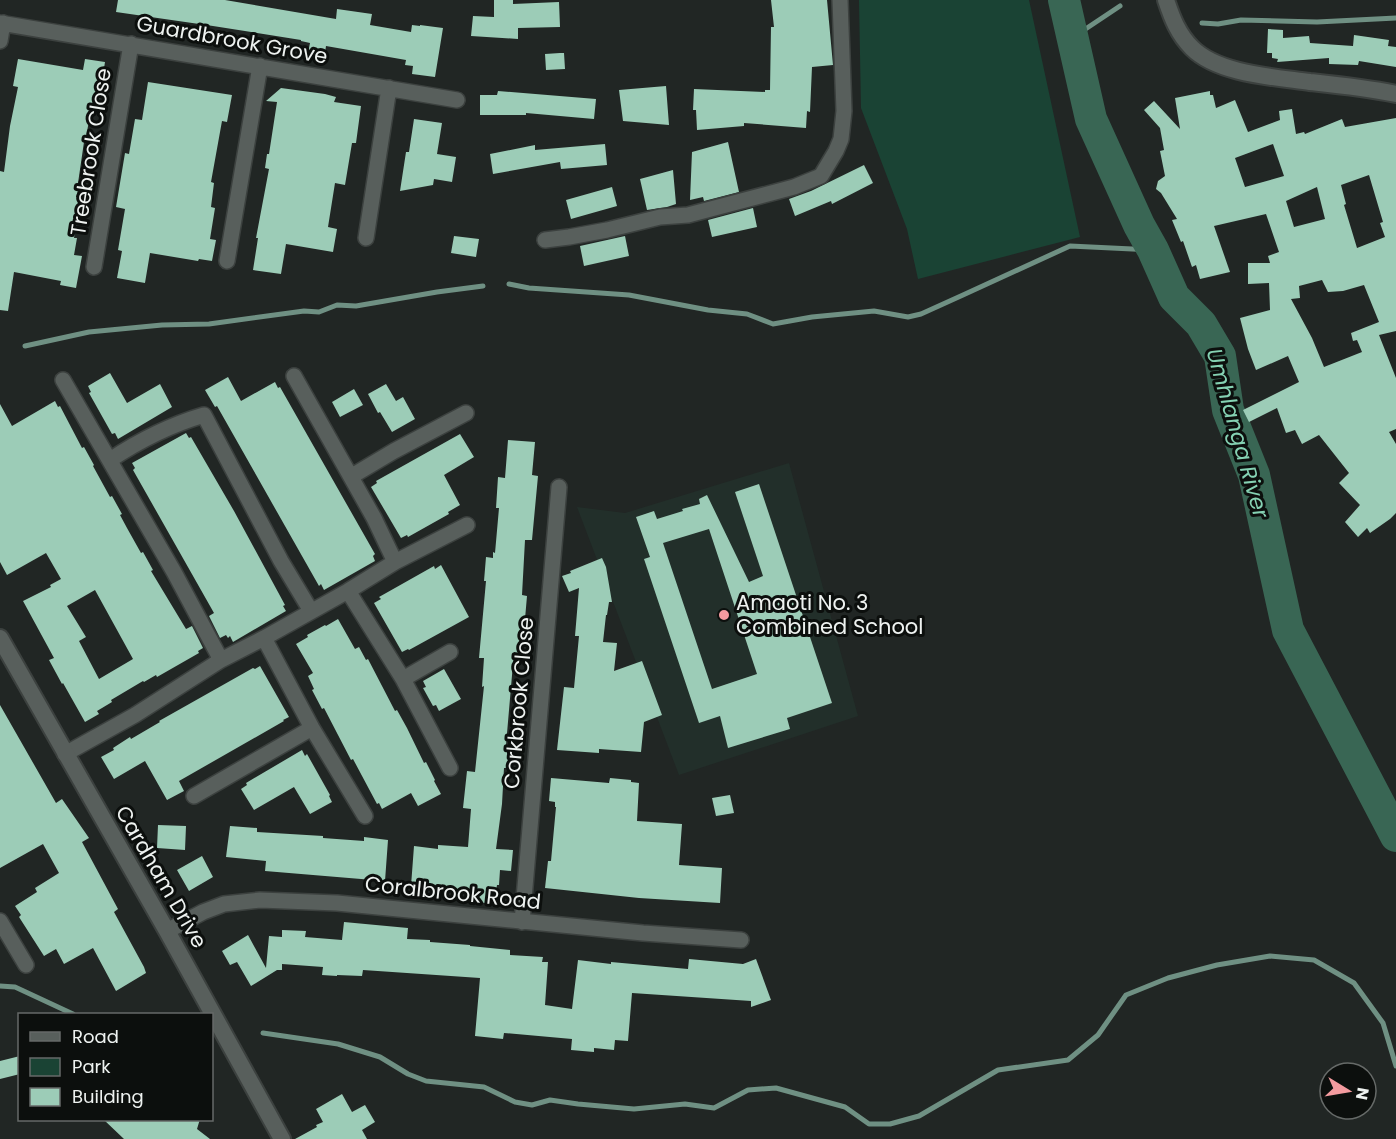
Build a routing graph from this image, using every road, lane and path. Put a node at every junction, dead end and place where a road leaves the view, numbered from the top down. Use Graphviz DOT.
graph roads {
  1 [pos="840,0"];
  2 [pos="1166,0"];
  3 [pos="2,23"];
  4 [pos="0,41"];
  5 [pos="131,44"];
  6 [pos="260,66"];
  7 [pos="389,88"];
  8 [pos="1396,94"];
  9 [pos="457,100"];
  10 [pos="366,238"];
  11 [pos="545,240"];
  12 [pos="227,261"];
  13 [pos="94,267"];
  14 [pos="294,376"];
  15 [pos="63,380"];
  16 [pos="465,413"];
  17 [pos="110,460"];
  18 [pos="352,476"];
  19 [pos="560,487"];
  20 [pos="467,525"];
  21 [pos="395,562"];
  22 [pos="348,591"];
  23 [pos="311,611"];
  24 [pos="0,638"];
  25 [pos="264,638"];
  26 [pos="450,652"];
  27 [pos="221,660"];
  28 [pos="403,680"];
  29 [pos="312,728"];
  30 [pos="65,754"];
  31 [pos="450,768"];
  32 [pos="194,796"];
  33 [pos="365,816"];
  34 [pos="0,921"];
  35 [pos="522,922"];
  36 [pos="167,931"];
  37 [pos="741,940"];
  38 [pos="26,965"];
  39 [pos="212,1013"];
  40 [pos="213,1014"];
  41 [pos="282,1139"];
  1 -- 11 [label="street"];
  2 -- 8 [label="street"];
  3 -- 4 [label="street"];
  3 -- 5 [label="street, Guardbrook Grove"];
  5 -- 6 [label="street, Guardbrook Grove"];
  5 -- 13 [label="street, Treebrook Close"];
  6 -- 7 [label="street, Guardbrook Grove"];
  6 -- 12 [label="street"];
  7 -- 9 [label="street, Guardbrook Grove"];
  7 -- 10 [label="street"];
  14 -- 18 [label="street"];
  15 -- 17 [label="street"];
  16 -- 18 [label="street"];
  17 -- 23 [label="street"];
  17 -- 27 [label="street"];
  18 -- 21 [label="street"];
  19 -- 35 [label="street, Corkbrook Close"];
  20 -- 21 [label="street"];
  21 -- 22 [label="street"];
  22 -- 23 [label="street"];
  22 -- 28 [label="street"];
  23 -- 25 [label="street"];
  24 -- 30 [label="street, Cardham Drive"];
  25 -- 27 [label="street"];
  25 -- 29 [label="street"];
  26 -- 28 [label="street"];
  27 -- 30 [label="street"];
  28 -- 31 [label="street"];
  29 -- 32 [label="street"];
  29 -- 33 [label="street"];
  30 -- 36 [label="street, Cardham Drive"];
  34 -- 38 [label="street"];
  35 -- 36 [label="street, Coralbrook Road"];
  35 -- 37 [label="street, Coralbrook Road"];
  36 -- 39 [label="street, Cardham Drive"];
  40 -- 41 [label="street, Cardham Drive"];
}
